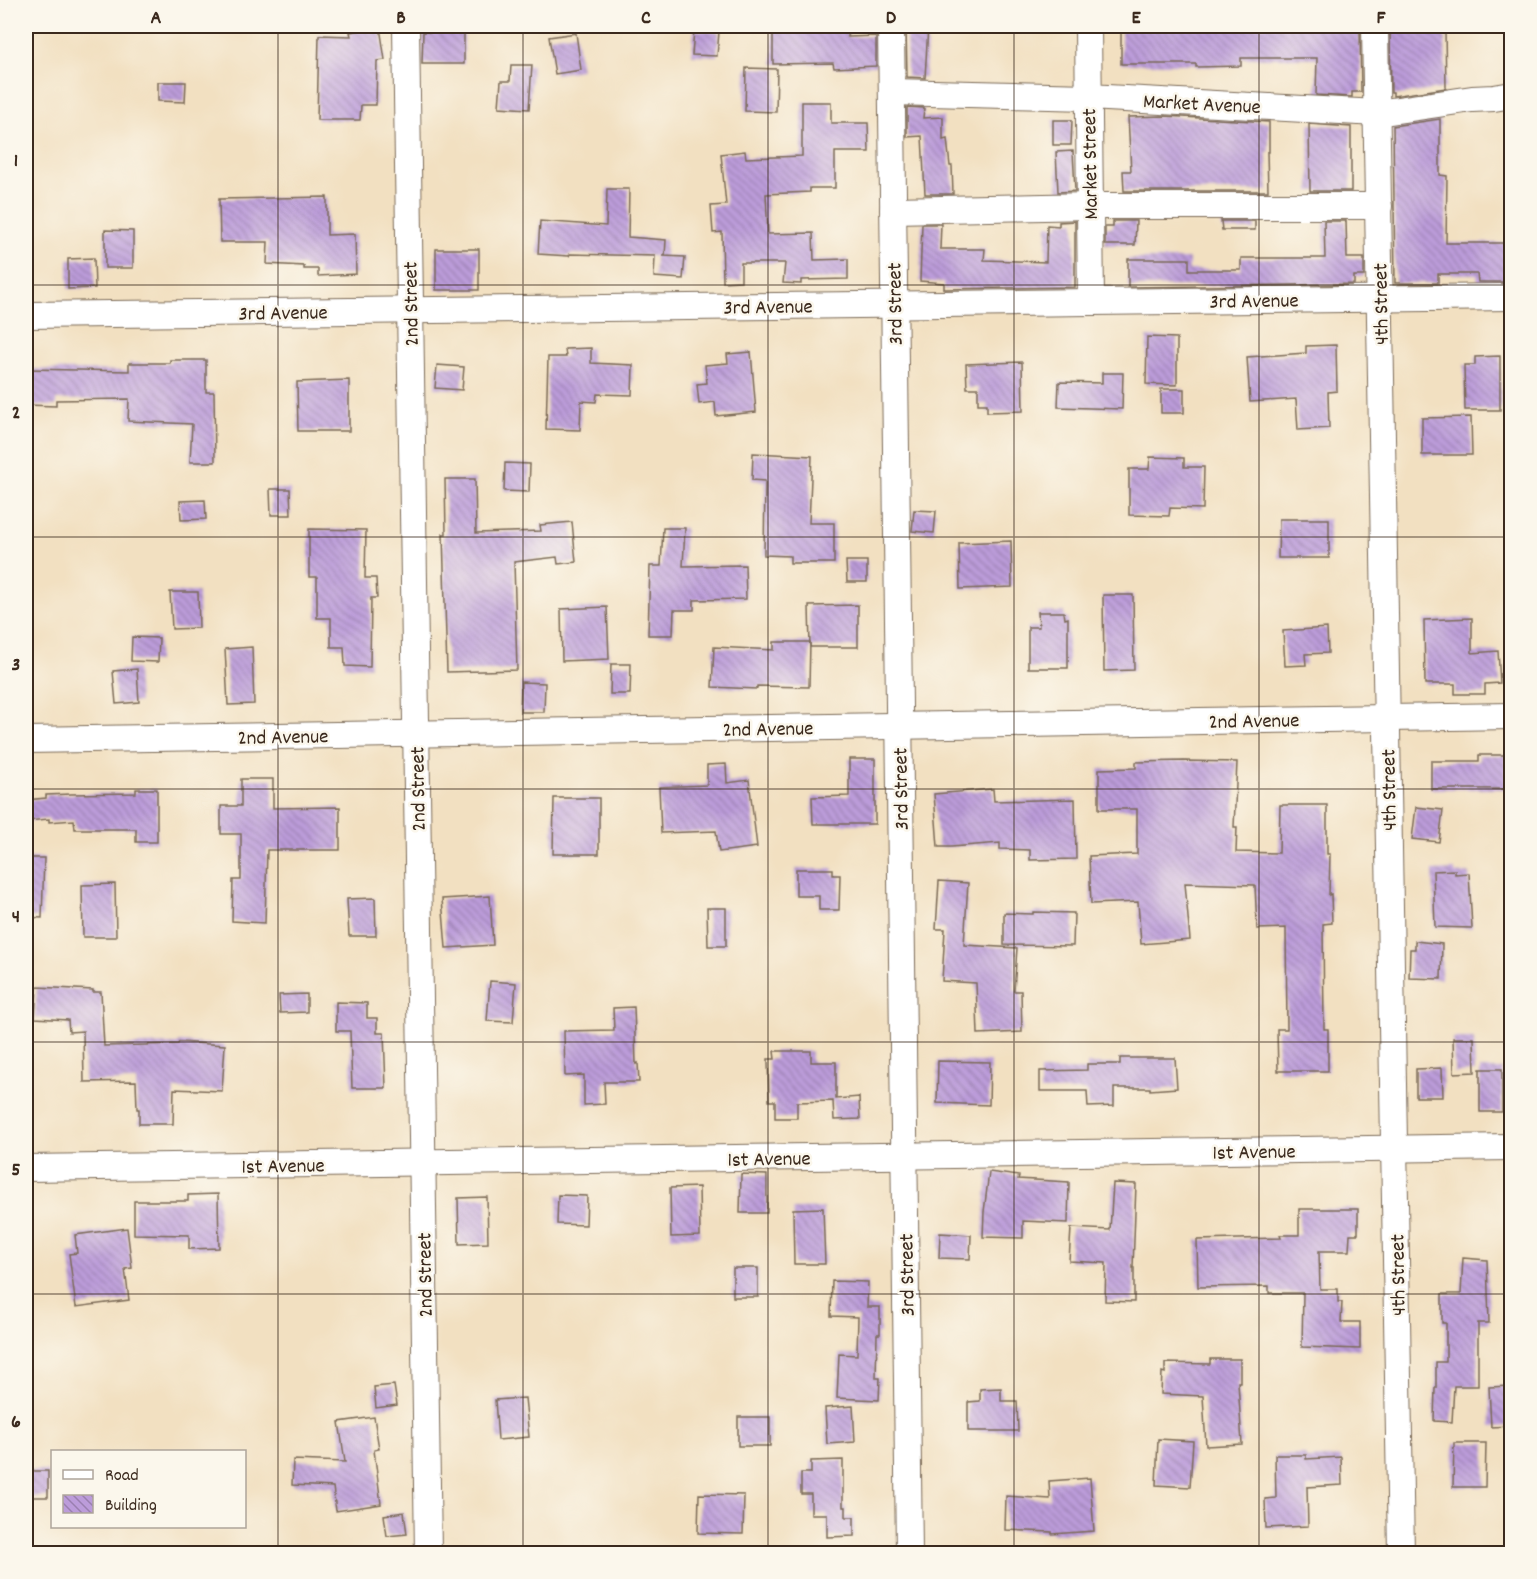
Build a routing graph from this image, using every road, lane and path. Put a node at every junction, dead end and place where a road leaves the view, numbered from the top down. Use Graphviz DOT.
graph roads {
  1 [pos="406,26"];
  2 [pos="891,26"];
  3 [pos="1088,26"];
  4 [pos="1376,26"];
  5 [pos="892,92"];
  6 [pos="1512,95"];
  7 [pos="1089,97"];
  8 [pos="1377,113"];
  9 [pos="1090,206"];
  10 [pos="1379,206"];
  11 [pos="893,210"];
  12 [pos="1512,297"];
  13 [pos="1380,298"];
  14 [pos="1091,302"];
  15 [pos="894,304"];
  16 [pos="410,310"];
  17 [pos="26,315"];
  18 [pos="1512,716"];
  19 [pos="1387,718"];
  20 [pos="899,725"];
  21 [pos="416,734"];
  22 [pos="26,740"];
  23 [pos="1512,1147"];
  24 [pos="1395,1149"];
  25 [pos="904,1156"];
  26 [pos="422,1163"];
  27 [pos="26,1168"];
  28 [pos="428,1554"];
  29 [pos="909,1554"];
  30 [pos="1401,1554"];
  1 -- 16 [label="street, 2nd Street"];
  2 -- 5 [label="street, 3rd Street"];
  3 -- 7 [label="street, Market Street"];
  4 -- 8 [label="street, 4th Street"];
  5 -- 7 [label="street, Market Avenue"];
  5 -- 11 [label="street, 3rd Street"];
  6 -- 8 [label="street, Market Avenue"];
  7 -- 8 [label="street, Market Avenue"];
  7 -- 9 [label="street, Market Street"];
  8 -- 10 [label="street, 4th Street"];
  9 -- 10 [label="street"];
  9 -- 11 [label="street"];
  9 -- 14 [label="street, Market Street"];
  10 -- 13 [label="street, 4th Street"];
  11 -- 15 [label="street, 3rd Street"];
  12 -- 13 [label="street, 3rd Avenue"];
  13 -- 14 [label="street, 3rd Avenue"];
  13 -- 19 [label="street, 4th Street"];
  14 -- 15 [label="street, 3rd Avenue"];
  15 -- 16 [label="street, 3rd Avenue"];
  15 -- 20 [label="street, 3rd Street"];
  16 -- 17 [label="street, 3rd Avenue"];
  16 -- 21 [label="street, 2nd Street"];
  18 -- 19 [label="street, 2nd Avenue"];
  19 -- 20 [label="street, 2nd Avenue"];
  19 -- 24 [label="street, 4th Street"];
  20 -- 21 [label="street, 2nd Avenue"];
  20 -- 25 [label="street, 3rd Street"];
  21 -- 22 [label="street, 2nd Avenue"];
  21 -- 26 [label="street, 2nd Street"];
  23 -- 24 [label="street, 1st Avenue"];
  24 -- 25 [label="street, 1st Avenue"];
  24 -- 30 [label="street, 4th Street"];
  25 -- 26 [label="street, 1st Avenue"];
  25 -- 29 [label="street, 3rd Street"];
  26 -- 27 [label="street, 1st Avenue"];
  26 -- 28 [label="street, 2nd Street"];
}
